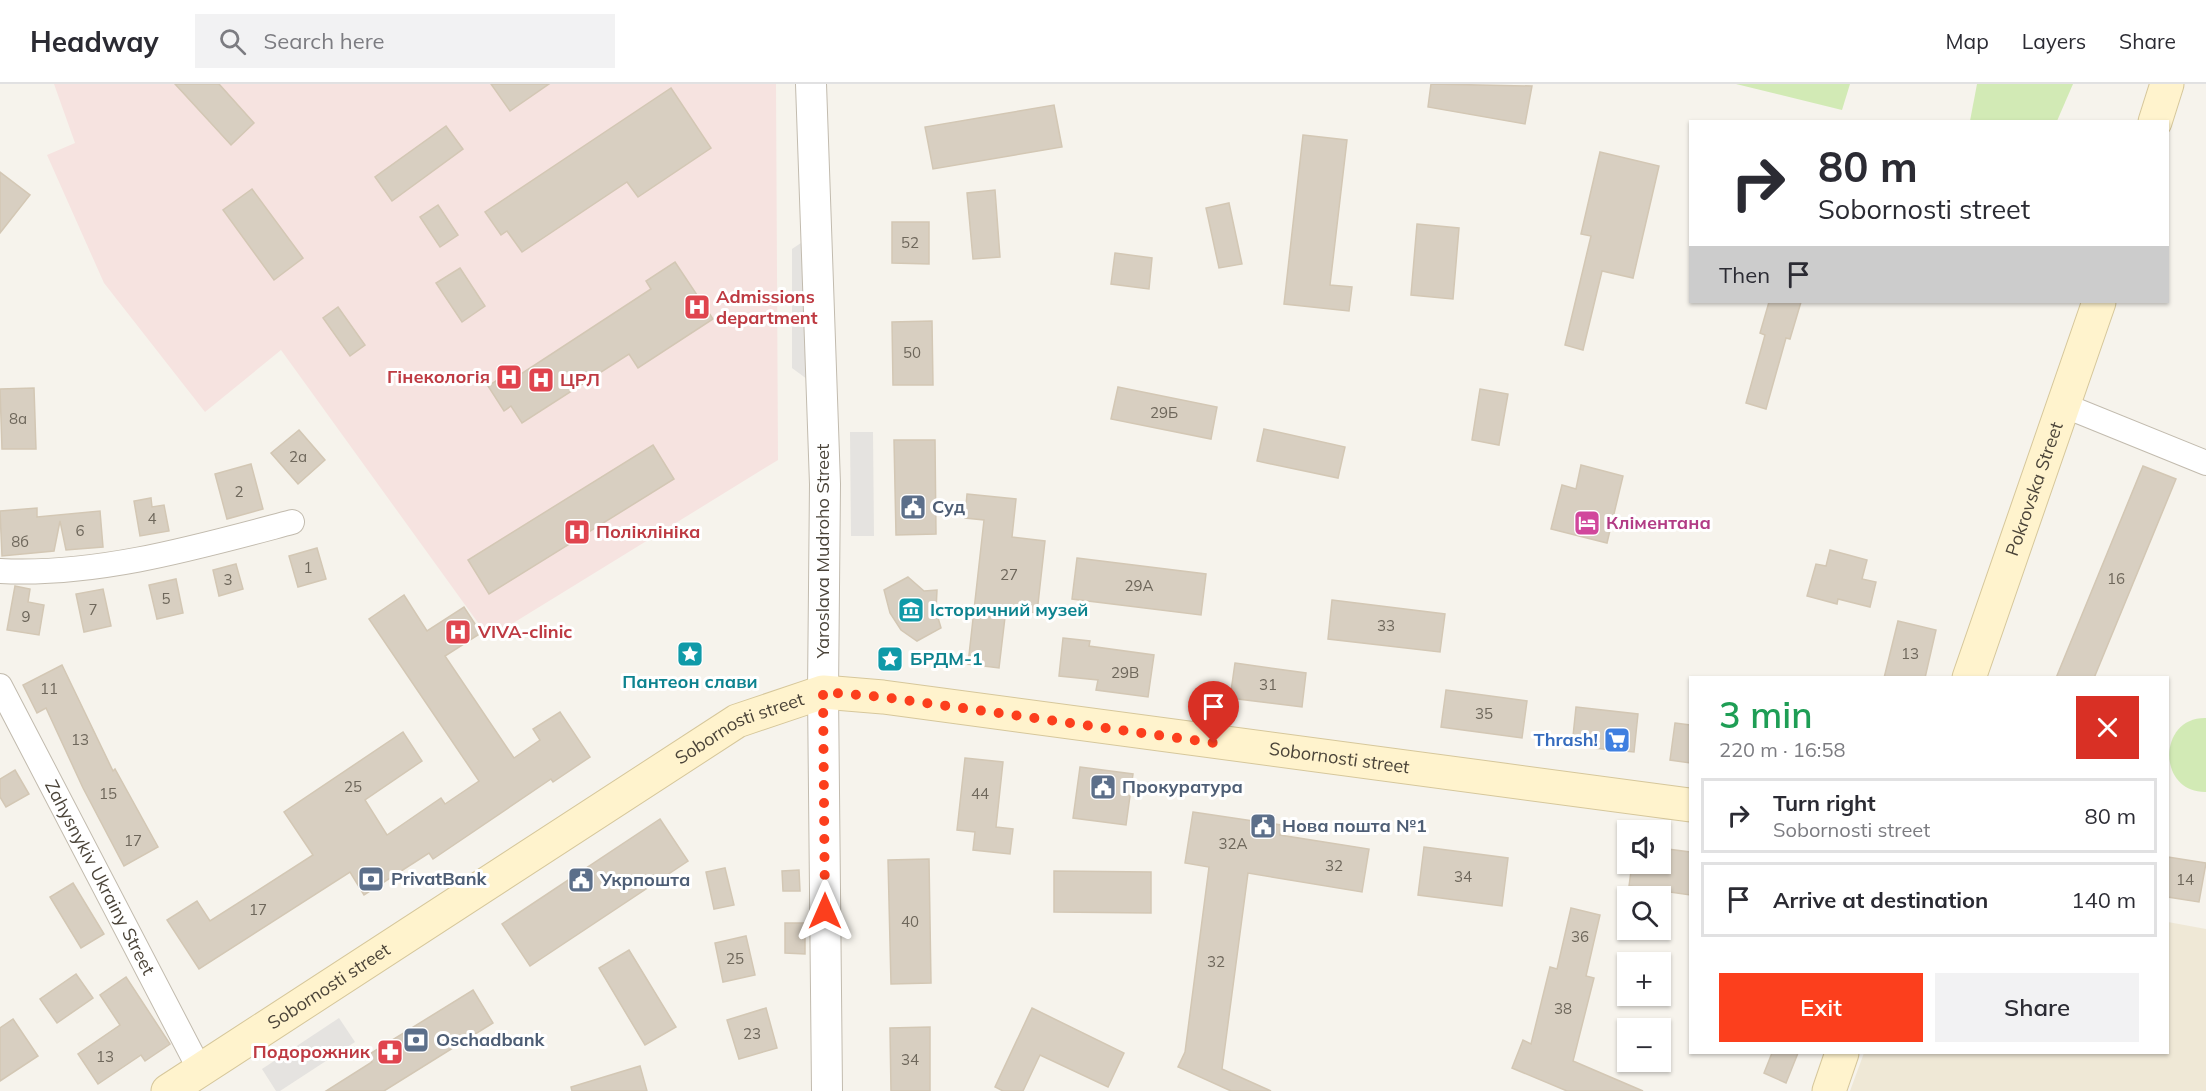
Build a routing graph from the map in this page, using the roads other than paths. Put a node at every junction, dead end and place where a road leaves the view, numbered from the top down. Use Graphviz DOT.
graph roads {
  1 [pos="811,84"];
  2 [pos="2167,84"];
  3 [pos="2157,120"];
  4 [pos="2099,303"];
  5 [pos="2063,405"];
  6 [pos="2206,462"];
  7 [pos="292,522"];
  8 [pos="0,571"];
  9 [pos="1970,676"];
  10 [pos="0,686"];
  11 [pos="823,692"];
  12 [pos="1689,805"];
  13 [pos="1842,1054"];
  14 [pos="200,1070"];
  15 [pos="168,1091"];
  16 [pos="826,1091"];
  17 [pos="1829,1091"];
  1 -- 11 [label="street, Yaroslava Mudroho Street"];
  2 -- 3 [label="main road"];
  4 -- 5 [label="main road, Pokrovska Street"];
  5 -- 6 [label="street"];
  5 -- 9 [label="main road, Pokrovska Street"];
  7 -- 8 [label="street"];
  10 -- 14 [label="street, Zahysnykiv Ukrainy Street"];
  11 -- 12 [label="main road, Sobornosti street"];
  11 -- 14 [label="main road, Sobornosti street"];
  11 -- 16 [label="street, Yaroslava Mudroho Street"];
  13 -- 17 [label="main road"];
  14 -- 15 [label="main road, Sobornosti street"];
}
